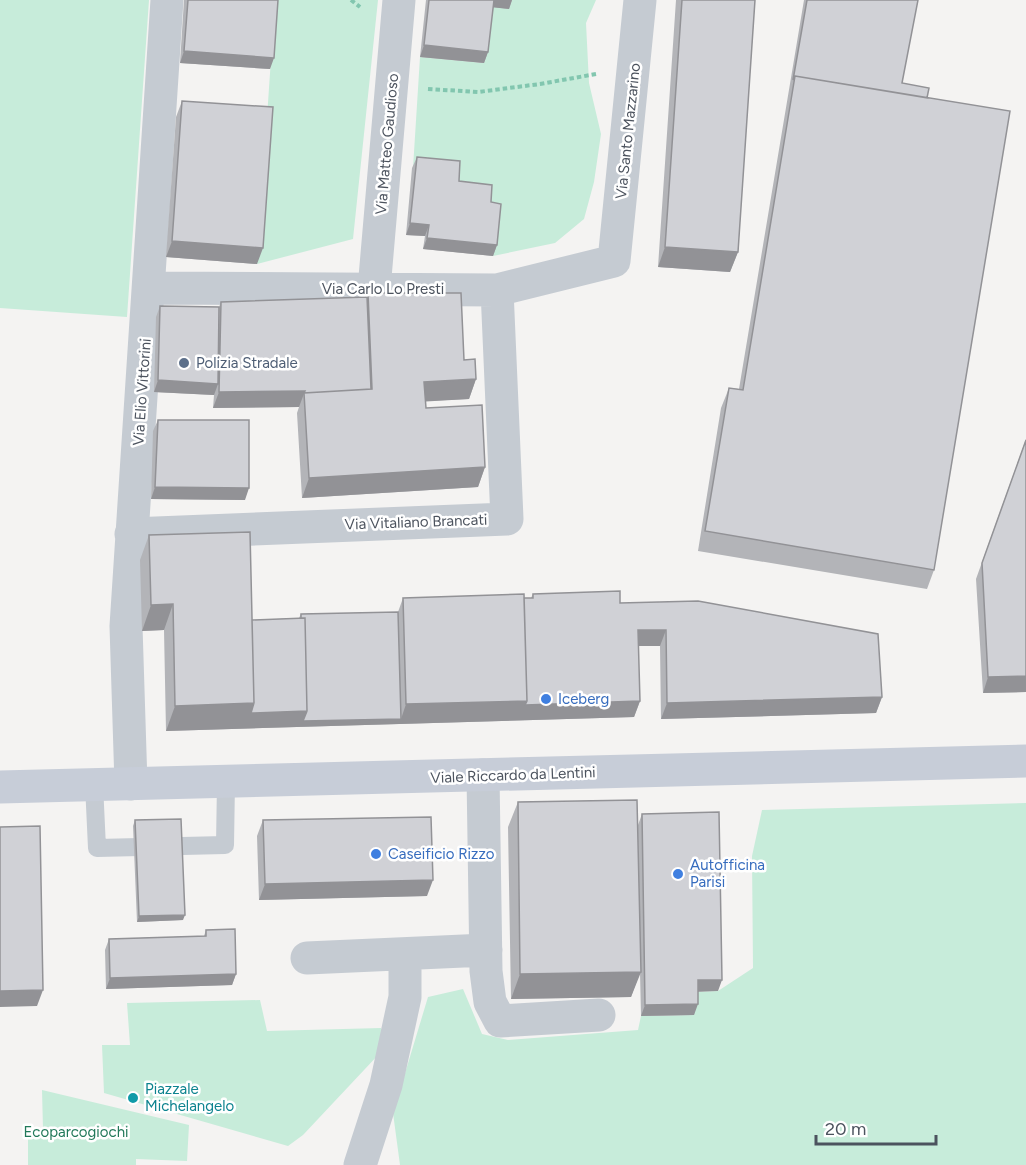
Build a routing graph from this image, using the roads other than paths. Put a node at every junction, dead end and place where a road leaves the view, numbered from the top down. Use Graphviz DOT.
graph roads {
  1 [pos="167,0"];
  2 [pos="399,0"];
  3 [pos="640,0"];
  4 [pos="614,261"];
  5 [pos="149,288"];
  6 [pos="374,289"];
  7 [pos="497,290"];
  8 [pos="132,534"];
  9 [pos="1026,761"];
  10 [pos="483,776"];
  11 [pos="226,782"];
  12 [pos="131,783"];
  13 [pos="94,784"];
  14 [pos="0,787"];
  15 [pos="486,950"];
  16 [pos="405,954"];
  17 [pos="307,958"];
  18 [pos="599,1015"];
  19 [pos="360,1165"];
  1 -- 5 [label="street, Via Elio Vittorini"];
  2 -- 6 [label="street, Via Matteo Gaudioso"];
  3 -- 4 [label="street, Via Santo Mazzarino"];
  4 -- 7 [label="street, Via Carlo Lo Presti"];
  5 -- 6 [label="street, Via Carlo Lo Presti"];
  5 -- 8 [label="street, Via Elio Vittorini"];
  6 -- 7 [label="street, Via Carlo Lo Presti"];
  7 -- 8 [label="street, Via Vitaliano Brancati"];
  8 -- 12 [label="street, Via Elio Vittorini"];
  9 -- 10 [label="main road, Viale Riccardo da Lentini"];
  10 -- 11 [label="main road, Viale Riccardo da Lentini"];
  10 -- 15 [label="street"];
  11 -- 12 [label="main road, Viale Riccardo da Lentini"];
  11 -- 13 [label="lane"];
  12 -- 13 [label="main road, Viale Riccardo da Lentini"];
  13 -- 14 [label="main road, Viale Riccardo da Lentini"];
  15 -- 16 [label="street"];
  15 -- 18 [label="street"];
  16 -- 17 [label="street"];
  16 -- 19 [label="street"];
}
